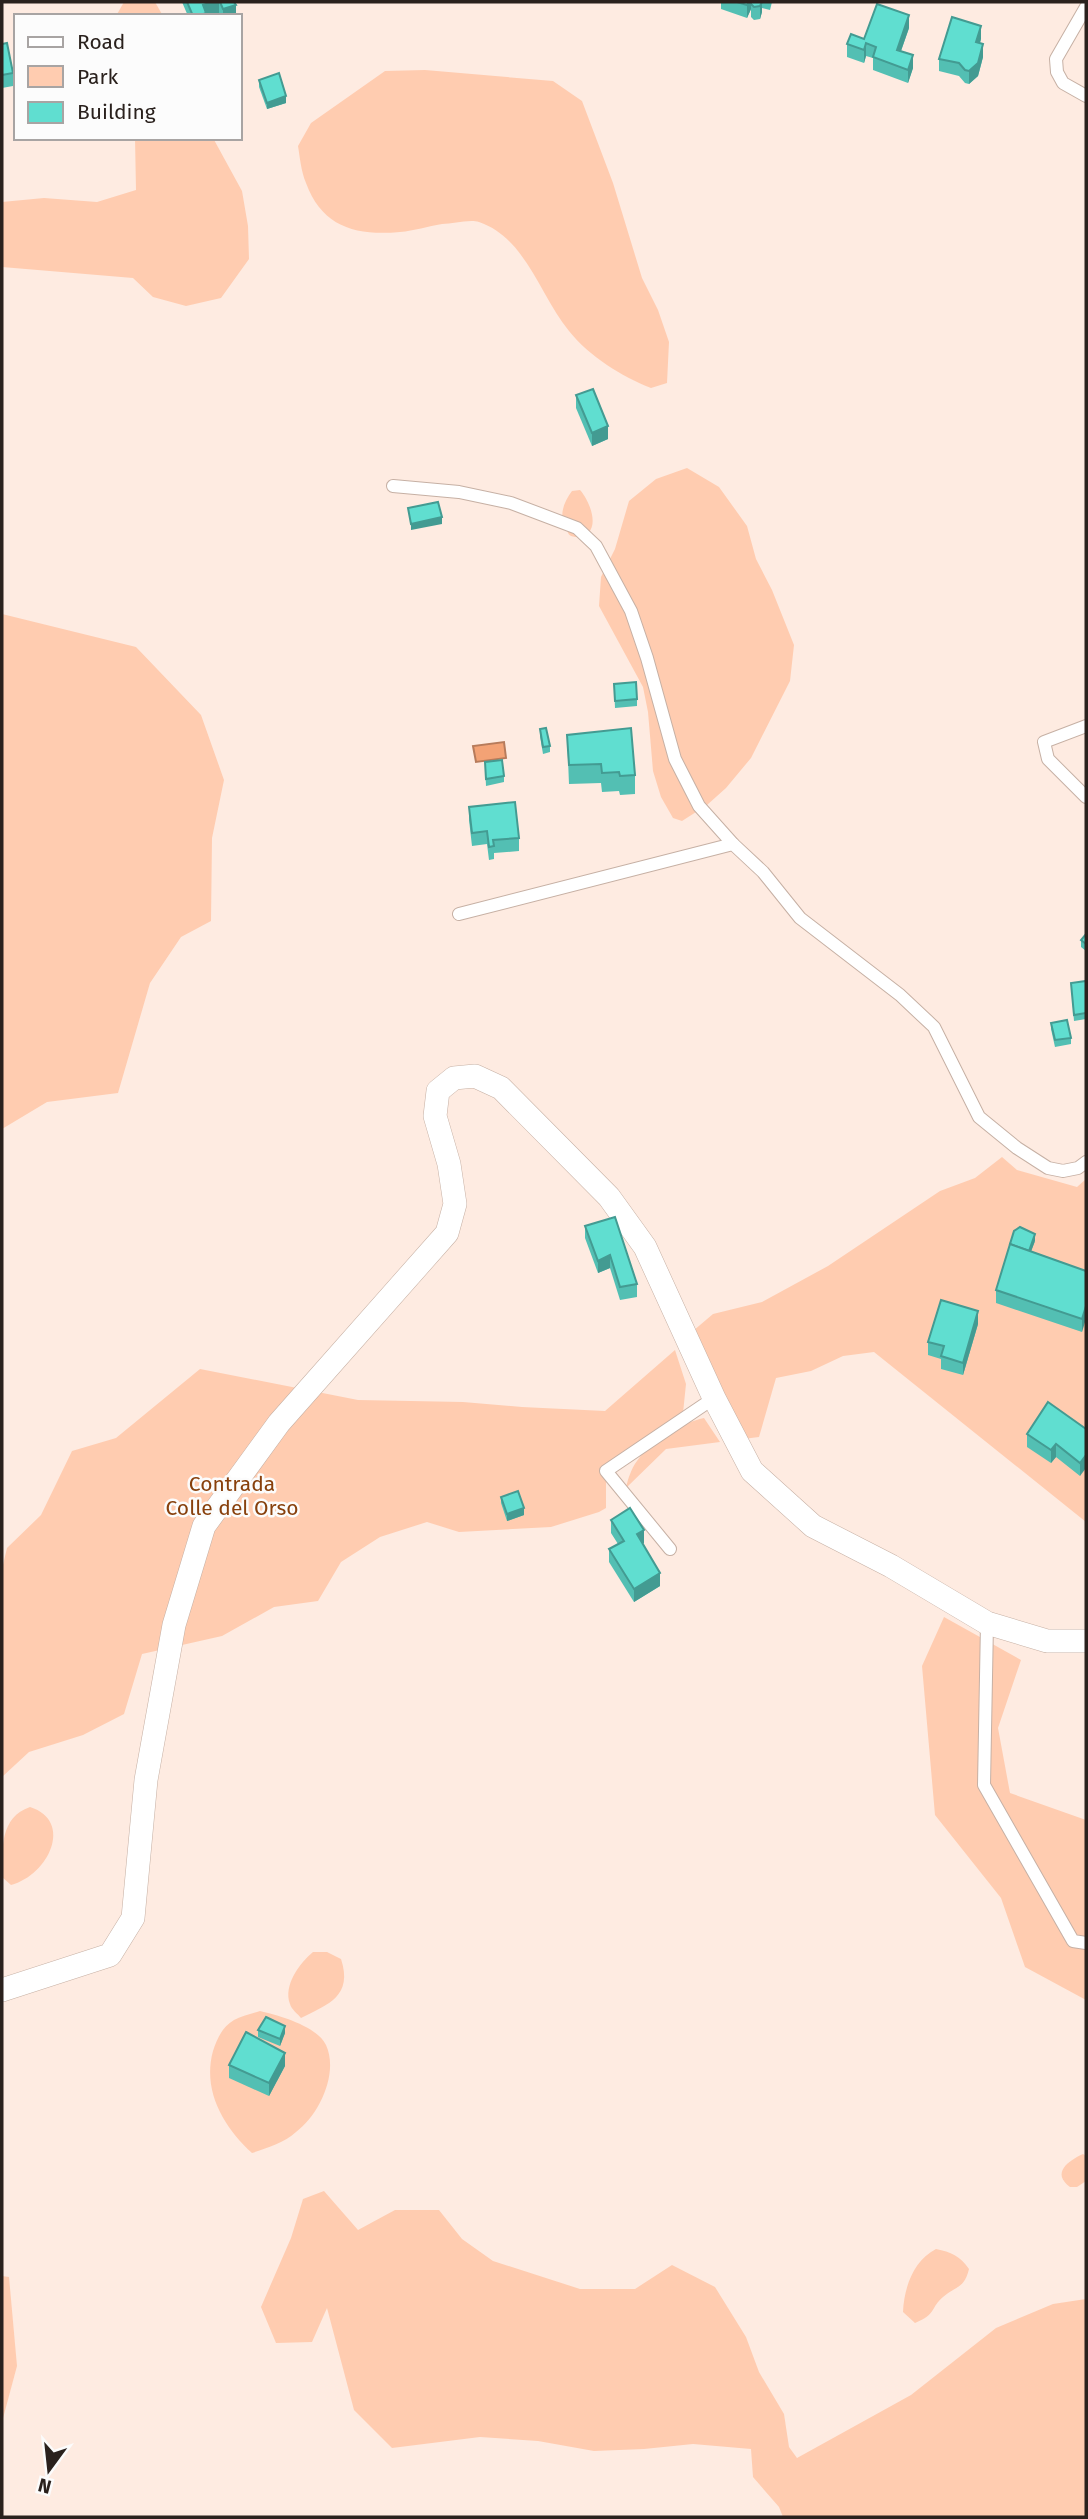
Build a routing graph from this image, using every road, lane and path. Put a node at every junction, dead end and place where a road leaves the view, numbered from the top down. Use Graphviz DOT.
graph roads {
  1 [pos="1086,7"];
  2 [pos="1086,96"];
  3 [pos="393,486"];
  4 [pos="1086,726"];
  5 [pos="1086,797"];
  6 [pos="733,844"];
  7 [pos="459,914"];
  8 [pos="1086,1162"];
  9 [pos="714,1398"];
  10 [pos="670,1549"];
  11 [pos="987,1623"];
  12 [pos="1086,1640"];
  13 [pos="1086,1943"];
  14 [pos="2,1990"];
  1 -- 2 [label="lane"];
  3 -- 6 [label="lane"];
  4 -- 5 [label="lane"];
  6 -- 7 [label="lane"];
  6 -- 8 [label="lane"];
  9 -- 10 [label="lane"];
  9 -- 11 [label="street"];
  9 -- 14 [label="street"];
  11 -- 12 [label="street"];
  11 -- 13 [label="lane"];
}
